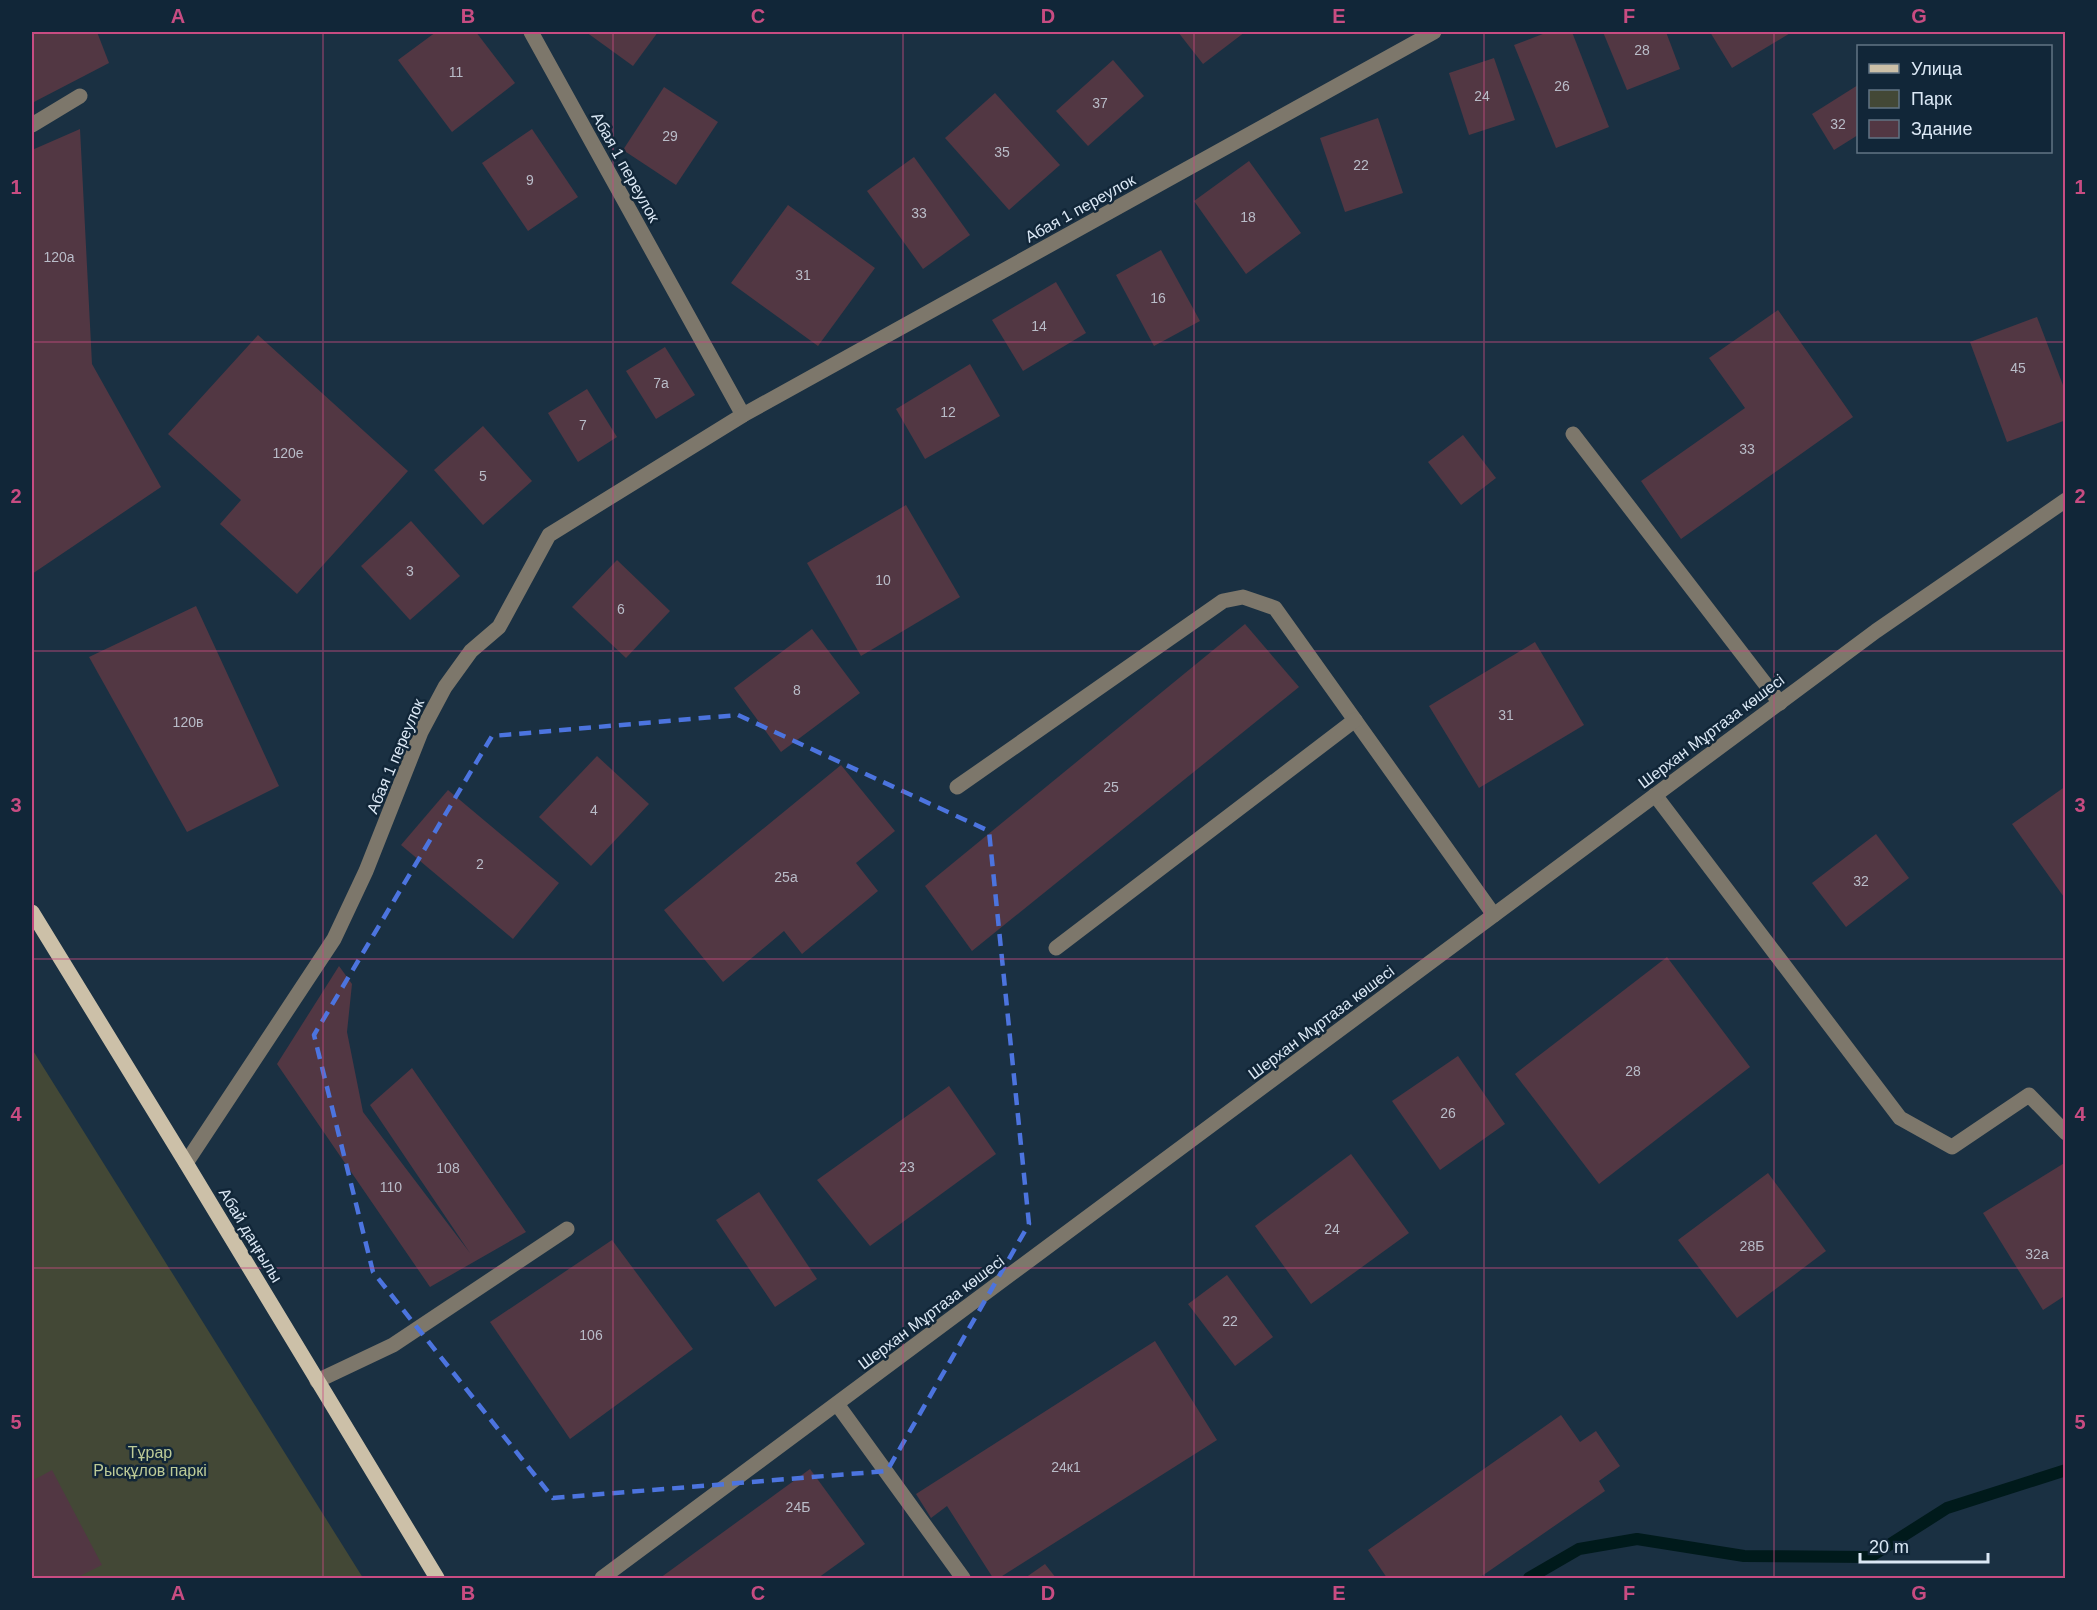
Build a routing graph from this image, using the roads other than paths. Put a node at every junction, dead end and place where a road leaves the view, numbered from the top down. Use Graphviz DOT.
graph roads {
  1 [pos="531,32"];
  2 [pos="1434,32"];
  3 [pos="80,96"];
  4 [pos="32,125"];
  5 [pos="742,415"];
  6 [pos="1573,434"];
  7 [pos="2066,500"];
  8 [pos="1780,703"];
  9 [pos="1355,720"];
  10 [pos="957,787"];
  11 [pos="1655,795"];
  12 [pos="32,912"];
  13 [pos="1494,915"];
  14 [pos="1056,948"];
  15 [pos="2066,1133"];
  16 [pos="186,1163"];
  17 [pos="567,1229"];
  18 [pos="317,1381"];
  19 [pos="837,1404"];
  20 [pos="437,1578"];
  21 [pos="602,1578"];
  22 [pos="963,1578"];
  1 -- 5 [label="street, Абая 1 переулок"];
  2 -- 5 [label="street, Абая 1 переулок"];
  3 -- 4 [label="street"];
  5 -- 16 [label="street, Абая 1 переулок"];
  6 -- 8 [label="street"];
  7 -- 8 [label="street, Шерхан Мұртаза көшесі"];
  8 -- 11 [label="street, Шерхан Мұртаза көшесі"];
  9 -- 10 [label="street"];
  9 -- 13 [label="street"];
  9 -- 14 [label="street"];
  11 -- 13 [label="street, Шерхан Мұртаза көшесі"];
  11 -- 15 [label="street"];
  12 -- 16 [label="main road, Абай даңғылы"];
  13 -- 19 [label="street, Шерхан Мұртаза көшесі"];
  16 -- 18 [label="main road, Абай даңғылы"];
  17 -- 18 [label="street"];
  18 -- 20 [label="main road, Абай даңғылы"];
  19 -- 21 [label="street, Шерхан Мұртаза көшесі"];
  19 -- 22 [label="street"];
}
